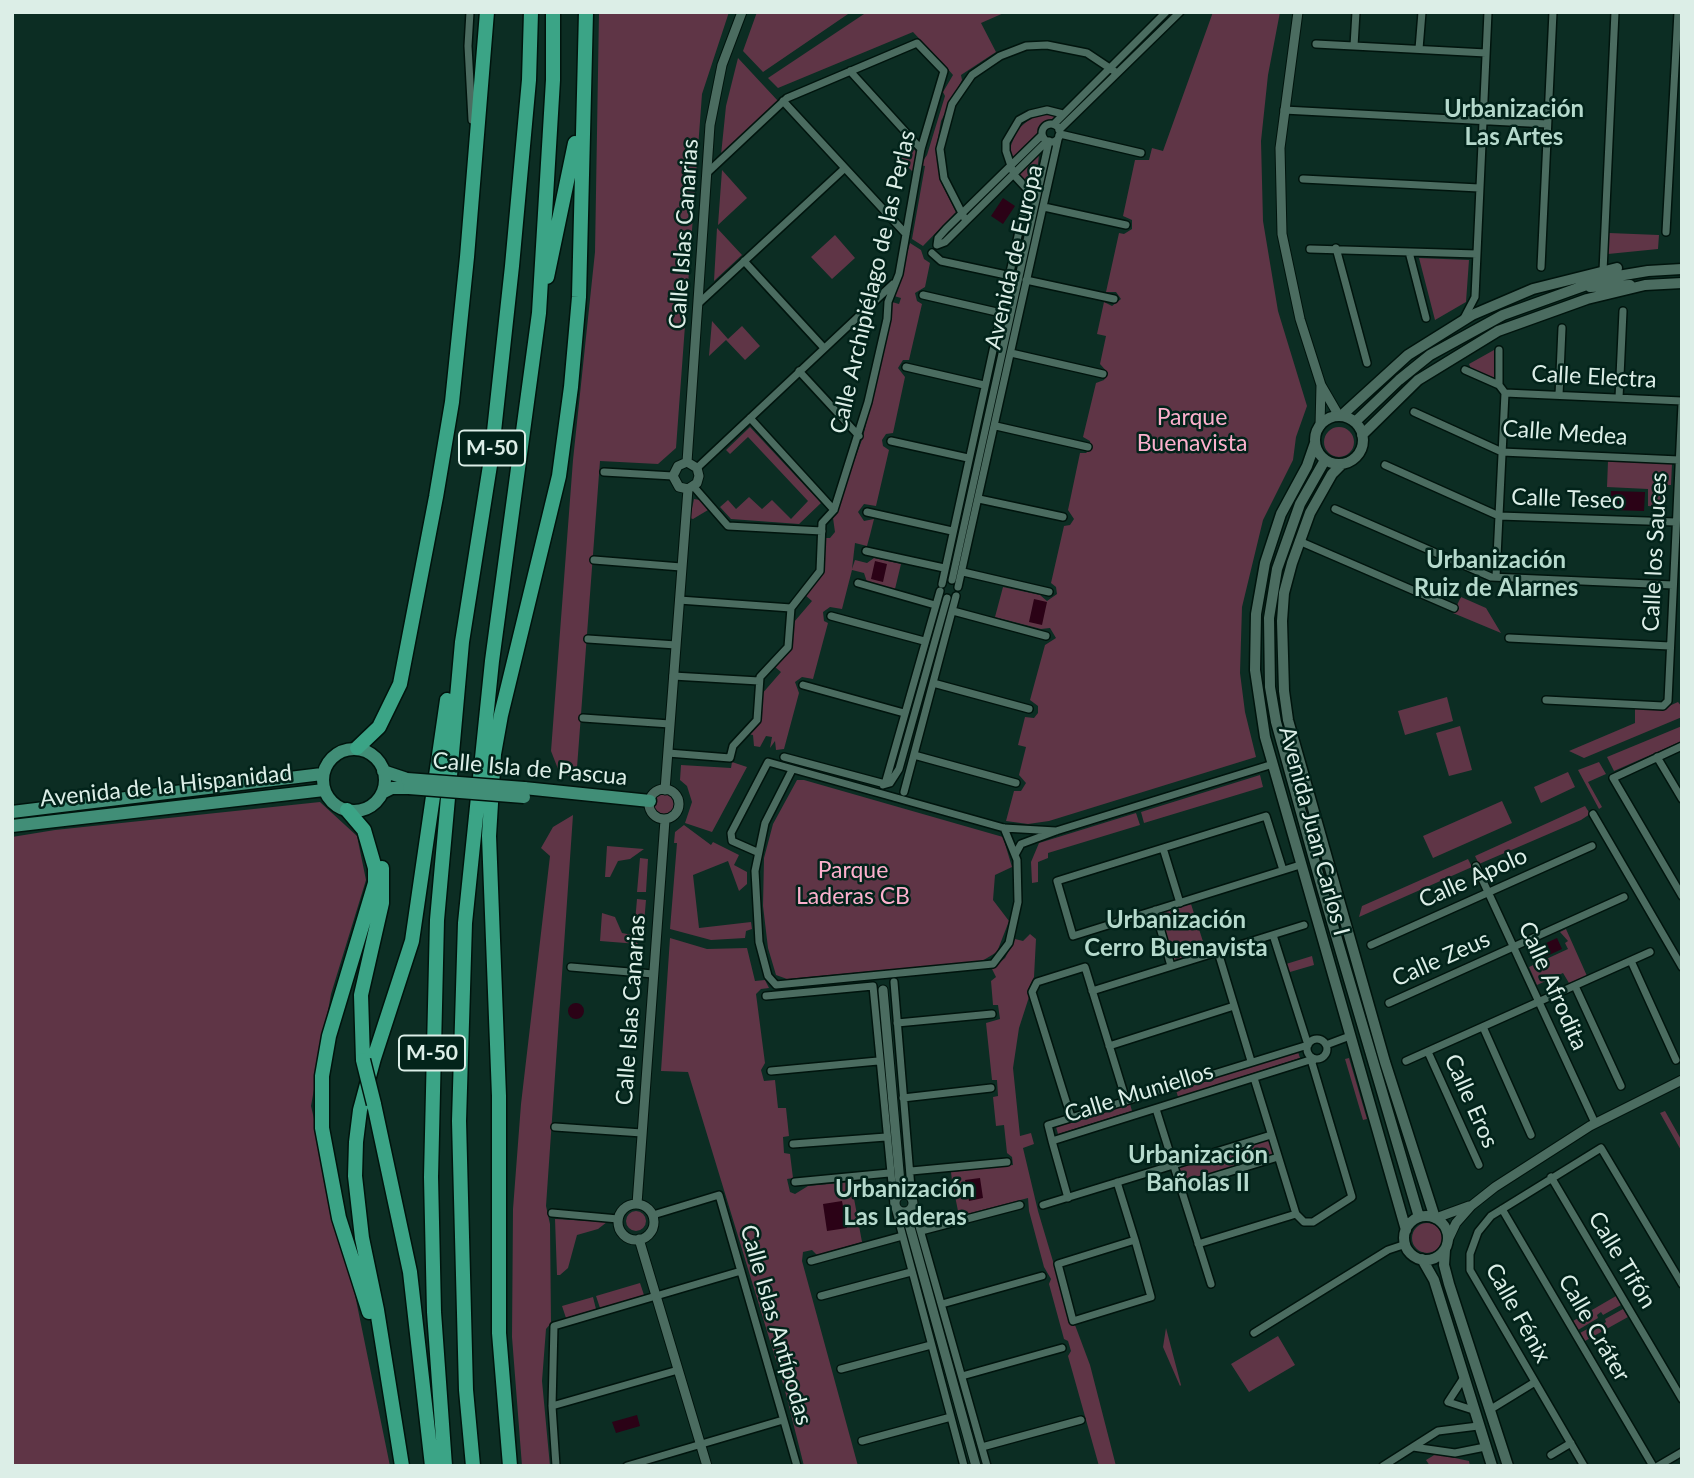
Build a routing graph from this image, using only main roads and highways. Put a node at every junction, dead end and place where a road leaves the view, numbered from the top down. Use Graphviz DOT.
graph roads {
  1 [pos="487,12"];
  2 [pos="531,12"];
  3 [pos="553,12"];
  4 [pos="586,12"];
  5 [pos="585,79"];
  6 [pos="1682,269"];
  7 [pos="1648,271"];
  8 [pos="1682,283"];
  9 [pos="1645,285"];
  10 [pos="1584,287"];
  11 [pos="539,313"];
  12 [pos="1340,416"];
  13 [pos="1355,422"];
  14 [pos="1362,435"];
  15 [pos="1315,443"];
  16 [pos="1325,460"];
  17 [pos="1342,464"];
  18 [pos="462,642"];
  19 [pos="357,748"];
  20 [pos="383,771"];
  21 [pos="323,774"];
  22 [pos="408,783"];
  23 [pos="324,790"];
  24 [pos="382,793"];
  25 [pos="650,803"];
  26 [pos="347,810"];
  27 [pos="12,812"];
  28 [pos="12,826"];
  29 [pos="364,830"];
  30 [pos="1419,1217"];
  31 [pos="1436,1218"];
  32 [pos="1406,1230"];
  33 [pos="1446,1245"];
  34 [pos="1422,1259"];
  35 [pos="390,1397"];
  36 [pos="402,1466"];
  37 [pos="432,1466"];
  38 [pos="445,1466"];
  39 [pos="473,1466"];
  40 [pos="510,1466"];
  41 [pos="1492,1466"];
  42 [pos="1508,1466"];
  1 -- 19 [label="highway"];
  2 -- 18 [label="highway, M-50"];
  3 -- 11 [label="highway, M-50"];
  4 -- 5 [label="highway"];
  5 -- 11 [label="highway"];
  5 -- 40 [label="highway"];
  6 -- 7 [label="main road"];
  6 -- 8 [label="main road"];
  7 -- 10 [label="main road"];
  7 -- 12 [label="main road"];
  8 -- 9 [label="main road"];
  9 -- 10 [label="main road"];
  9 -- 14 [label="main road"];
  10 -- 13 [label="main road"];
  11 -- 39 [label="highway, M-50"];
  12 -- 13 [label="main road"];
  12 -- 15 [label="main road"];
  13 -- 14 [label="main road"];
  14 -- 17 [label="main road"];
  15 -- 16 [label="main road"];
  15 -- 32 [label="main road, Avenida Juan Carlos I"];
  16 -- 17 [label="main road"];
  16 -- 30 [label="main road, Avenida Juan Carlos I"];
  17 -- 31 [label="main road, Avenida Juan Carlos I"];
  18 -- 35 [label="highway"];
  18 -- 38 [label="highway, M-50"];
  19 -- 20 [label="main road"];
  19 -- 21 [label="main road"];
  20 -- 22 [label="main road"];
  20 -- 24 [label="main road"];
  21 -- 23 [label="main road"];
  21 -- 27 [label="main road, Avenida de la Hispanidad"];
  22 -- 24 [label="main road"];
  22 -- 25 [label="main road, Calle Isla de Pascua, bridge"];
  23 -- 26 [label="main road"];
  23 -- 28 [label="main road, Avenida de la Hispanidad"];
  24 -- 26 [label="main road"];
  26 -- 29 [label="highway"];
  29 -- 35 [label="highway"];
  29 -- 37 [label="highway, bridge"];
  30 -- 31 [label="main road"];
  30 -- 32 [label="main road"];
  31 -- 33 [label="main road"];
  32 -- 34 [label="main road"];
  33 -- 34 [label="main road"];
  33 -- 42 [label="main road"];
  34 -- 41 [label="main road"];
  35 -- 36 [label="highway"];
}
